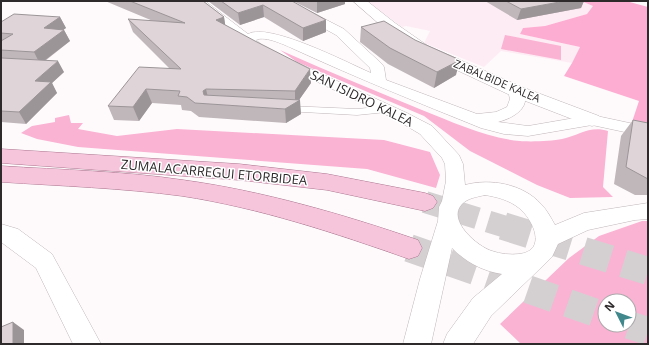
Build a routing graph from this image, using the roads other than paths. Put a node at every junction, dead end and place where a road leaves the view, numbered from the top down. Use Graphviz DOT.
graph roads {
  1 [pos="282,1"];
  2 [pos="359,1"];
  3 [pos="199,2"];
  4 [pos="265,35"];
  5 [pos="248,40"];
  6 [pos="379,82"];
  7 [pos="516,91"];
  8 [pos="280,109"];
  9 [pos="387,109"];
  10 [pos="476,119"];
  11 [pos="592,120"];
  12 [pos="648,132"];
  13 [pos="1,156"];
  14 [pos="1,174"];
  15 [pos="425,202"];
  16 [pos="648,211"];
  17 [pos="450,212"];
  18 [pos="1,233"];
  19 [pos="548,238"];
  20 [pos="409,248"];
  21 [pos="534,260"];
  22 [pos="86,344"];
  23 [pos="417,344"];
  24 [pos="457,344"];
  1 -- 6 [label="street"];
  2 -- 7 [label="street, ZABALBIDE KALEA"];
  3 -- 4 [label="street, SAN ISIDRO KALEA"];
  3 -- 5 [label="street, SAN ISIDRO KALEA"];
  4 -- 5 [label="street"];
  4 -- 6 [label="street, SAN ISIDRO KALEA"];
  5 -- 9 [label="street, SAN ISIDRO KALEA"];
  6 -- 10 [label="street, SAN ISIDRO KALEA"];
  7 -- 10 [label="street, SAN ISIDRO KALEA"];
  7 -- 11 [label="street, ZABALBIDE KALEA"];
  8 -- 9 [label="lane"];
  9 -- 17 [label="street, SAN ISIDRO KALEA"];
  10 -- 11 [label="street, SAN ISIDRO KALEA"];
  11 -- 12 [label="street, ZABALBIDE KALEA"];
  13 -- 15 [label="main road, ZUMALACARREGUI ETORBIDEA"];
  14 -- 20 [label="main road, ZUMALACARREGUI ETORBIDEA"];
  16 -- 19 [label="street"];
  17 -- 19 [label="street"];
  17 -- 21 [label="street"];
  17 -- 23 [label="street, SAN ISIDRO KALEA"];
  18 -- 22 [label="street"];
  19 -- 21 [label="street"];
  21 -- 24 [label="street"];
}
